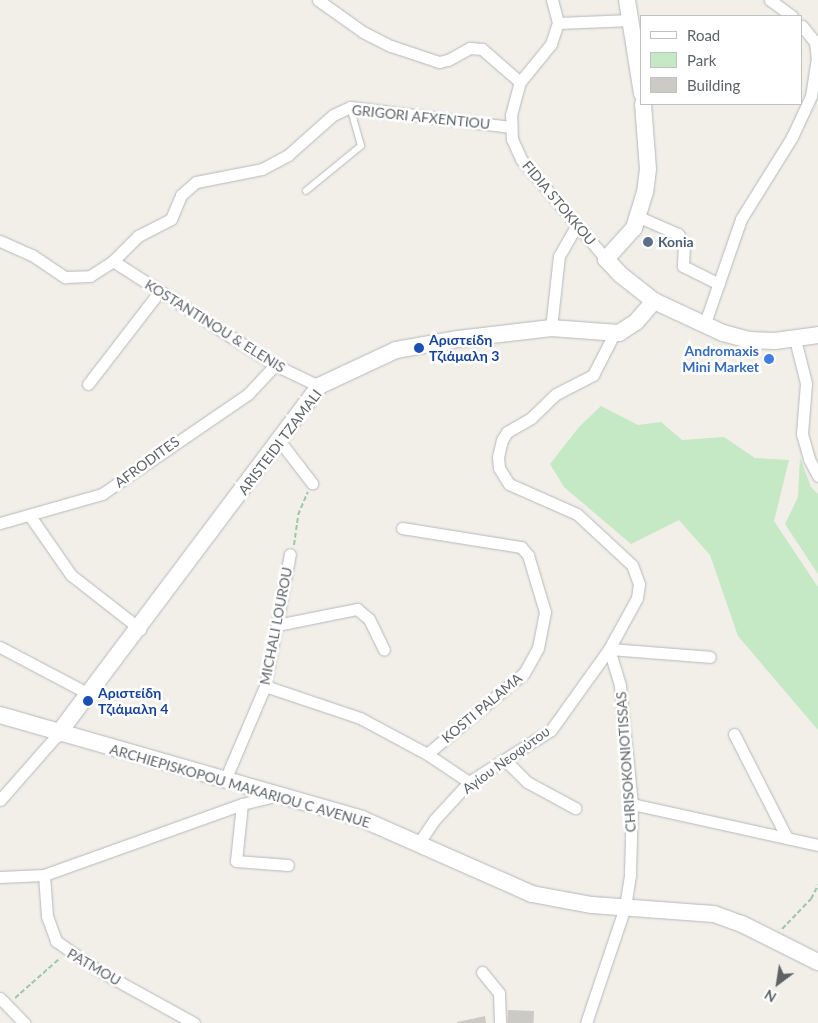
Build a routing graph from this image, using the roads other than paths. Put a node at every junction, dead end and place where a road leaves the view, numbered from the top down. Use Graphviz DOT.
graph roads {
  1 [pos="552,0"];
  2 [pos="627,0"];
  3 [pos="770,0"];
  4 [pos="322,2"];
  5 [pos="791,15"];
  6 [pos="631,20"];
  7 [pos="558,23"];
  8 [pos="803,27"];
  9 [pos="816,41"];
  10 [pos="640,81"];
  11 [pos="520,82"];
  12 [pos="643,105"];
  13 [pos="350,107"];
  14 [pos="511,127"];
  15 [pos="306,191"];
  16 [pos="639,217"];
  17 [pos="577,226"];
  18 [pos="0,241"];
  19 [pos="606,259"];
  20 [pos="113,261"];
  21 [pos="719,284"];
  22 [pos="159,292"];
  23 [pos="654,301"];
  24 [pos="705,324"];
  25 [pos="551,328"];
  26 [pos="614,334"];
  27 [pos="818,334"];
  28 [pos="795,339"];
  29 [pos="275,365"];
  30 [pos="88,384"];
  31 [pos="319,386"];
  32 [pos="278,439"];
  33 [pos="818,476"];
  34 [pos="312,483"];
  35 [pos="30,516"];
  36 [pos="0,523"];
  37 [pos="402,528"];
  38 [pos="290,554"];
  39 [pos="277,625"];
  40 [pos="140,629"];
  41 [pos="0,647"];
  42 [pos="608,648"];
  43 [pos="384,650"];
  44 [pos="710,657"];
  45 [pos="265,686"];
  46 [pos="89,694"];
  47 [pos="0,715"];
  48 [pos="58,734"];
  49 [pos="734,734"];
  50 [pos="427,754"];
  51 [pos="506,762"];
  52 [pos="225,780"];
  53 [pos="470,782"];
  54 [pos="280,795"];
  55 [pos="0,800"];
  56 [pos="242,804"];
  57 [pos="632,804"];
  58 [pos="575,808"];
  59 [pos="787,838"];
  60 [pos="418,844"];
  61 [pos="818,845"];
  62 [pos="288,865"];
  63 [pos="44,875"];
  64 [pos="0,877"];
  65 [pos="625,907"];
  66 [pos="818,962"];
  67 [pos="482,972"];
  68 [pos="4,1002"];
  69 [pos="24,1023"];
  70 [pos="194,1023"];
  71 [pos="500,1023"];
  72 [pos="586,1023"];
  1 -- 7 [label="street"];
  2 -- 6 [label="street"];
  3 -- 5 [label="street"];
  4 -- 11 [label="street"];
  6 -- 7 [label="street"];
  6 -- 10 [label="street"];
  7 -- 11 [label="street, FIDIA STOKKOU"];
  8 -- 9 [label="street"];
  9 -- 21 [label="street"];
  11 -- 14 [label="street, FIDIA STOKKOU"];
  12 -- 16 [label="street"];
  13 -- 14 [label="street, GRIGORI AFXENTIOU"];
  13 -- 15 [label="lane"];
  13 -- 20 [label="street, GRIGORI AFXENTIOU"];
  14 -- 17 [label="street, FIDIA STOKKOU"];
  16 -- 19 [label="street"];
  16 -- 21 [label="street"];
  17 -- 19 [label="street, FIDIA STOKKOU"];
  17 -- 25 [label="street"];
  18 -- 20 [label="street, GRIGORI AFXENTIOU"];
  19 -- 23 [label="street"];
  20 -- 22 [label="street, KOSTANTINOU & ELENIS"];
  21 -- 24 [label="street"];
  22 -- 29 [label="street, KOSTANTINOU & ELENIS"];
  22 -- 30 [label="street"];
  23 -- 24 [label="street"];
  23 -- 26 [label="street"];
  24 -- 28 [label="street"];
  25 -- 26 [label="street, ARISTEIDI TZAMALI"];
  25 -- 31 [label="street, ARISTEIDI TZAMALI"];
  26 -- 42 [label="street"];
  27 -- 28 [label="street"];
  28 -- 33 [label="street"];
  29 -- 31 [label="street, KOSTANTINOU & ELENIS"];
  29 -- 35 [label="street, AFRODITES"];
  31 -- 32 [label="street, ARISTEIDI TZAMALI"];
  32 -- 34 [label="street"];
  32 -- 40 [label="street, ARISTEIDI TZAMALI"];
  35 -- 36 [label="street, AFRODITES"];
  35 -- 40 [label="street"];
  37 -- 50 [label="street, KOSTI PALAMA"];
  38 -- 39 [label="street, MICHALI LOUROU"];
  39 -- 43 [label="street"];
  39 -- 45 [label="street, MICHALI LOUROU"];
  40 -- 46 [label="street, ARISTEIDI TZAMALI"];
  41 -- 46 [label="street"];
  42 -- 44 [label="street"];
  42 -- 51 [label="street, Αγίου Νεοφύτου"];
  42 -- 57 [label="street, CHRISOKONIOTISSAS"];
  45 -- 50 [label="street"];
  45 -- 52 [label="street, MICHALI LOUROU"];
  46 -- 48 [label="street, ARISTEIDI TZAMALI"];
  47 -- 48 [label="street, ARCHIEPISKOPOU MAKARIOU C AVENUE"];
  48 -- 52 [label="street, ARCHIEPISKOPOU MAKARIOU C AVENUE"];
  48 -- 55 [label="street"];
  49 -- 59 [label="street"];
  50 -- 53 [label="street"];
  51 -- 53 [label="street, Αγίου Νεοφύτου"];
  51 -- 58 [label="street"];
  52 -- 54 [label="street, ARCHIEPISKOPOU MAKARIOU C AVENUE"];
  53 -- 60 [label="street, Αγίου Νεοφύτου"];
  54 -- 56 [label="street"];
  54 -- 60 [label="street, ARCHIEPISKOPOU MAKARIOU C AVENUE"];
  56 -- 62 [label="street"];
  56 -- 63 [label="street"];
  57 -- 59 [label="street"];
  57 -- 65 [label="street, CHRISOKONIOTISSAS"];
  59 -- 61 [label="street"];
  60 -- 65 [label="street, ARCHIEPISKOPOU MAKARIOU C AVENUE"];
  63 -- 64 [label="street"];
  63 -- 70 [label="street, PATMOU"];
  65 -- 66 [label="street, ARCHIEPISKOPOU MAKARIOU C AVENUE"];
  65 -- 72 [label="street, CHRISOKONIOTISSAS"];
  67 -- 71 [label="street"];
  68 -- 69 [label="street"];
}
